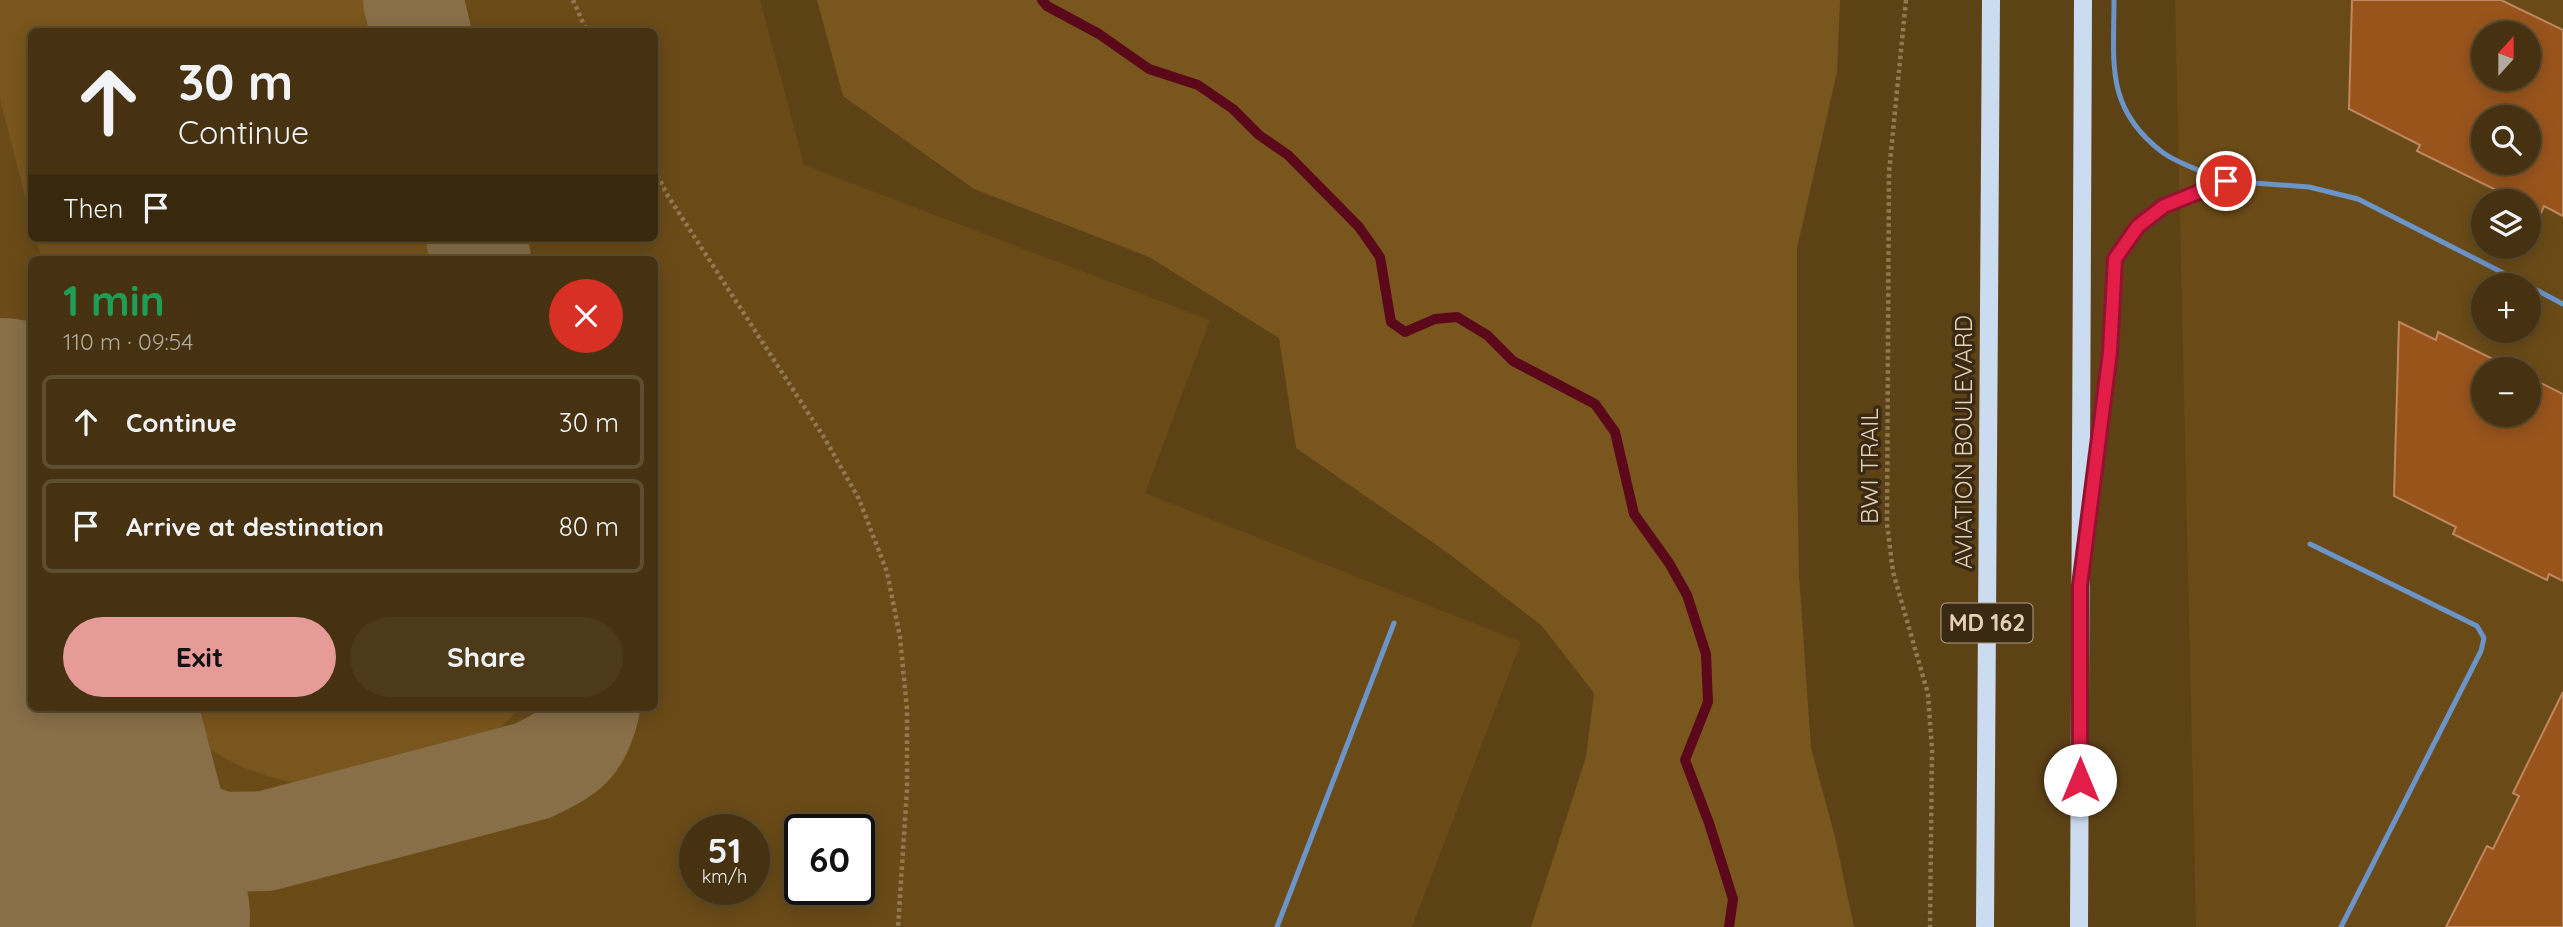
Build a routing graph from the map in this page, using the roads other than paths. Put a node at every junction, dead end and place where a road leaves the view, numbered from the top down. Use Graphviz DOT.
graph roads {
  1 [pos="1991,0"];
  2 [pos="2083,0"];
  3 [pos="2114,0"];
  4 [pos="2226,181"];
  5 [pos="2503,273"];
  6 [pos="2541,293"];
  7 [pos="2563,304"];
  8 [pos="2310,544"];
  9 [pos="2080,586"];
  10 [pos="1394,623"];
  11 [pos="1277,927"];
  12 [pos="1985,927"];
  13 [pos="2079,927"];
  14 [pos="2341,927"];
  1 -- 12 [label="main road, AVIATION BOULEVARD / MD 162"];
  2 -- 9 [label="main road"];
  3 -- 4 [label="lane"];
  4 -- 5 [label="lane"];
  4 -- 9 [label="lane"];
  6 -- 7 [label="lane"];
  8 -- 14 [label="lane"];
  9 -- 13 [label="main road"];
  10 -- 11 [label="lane"];
}
